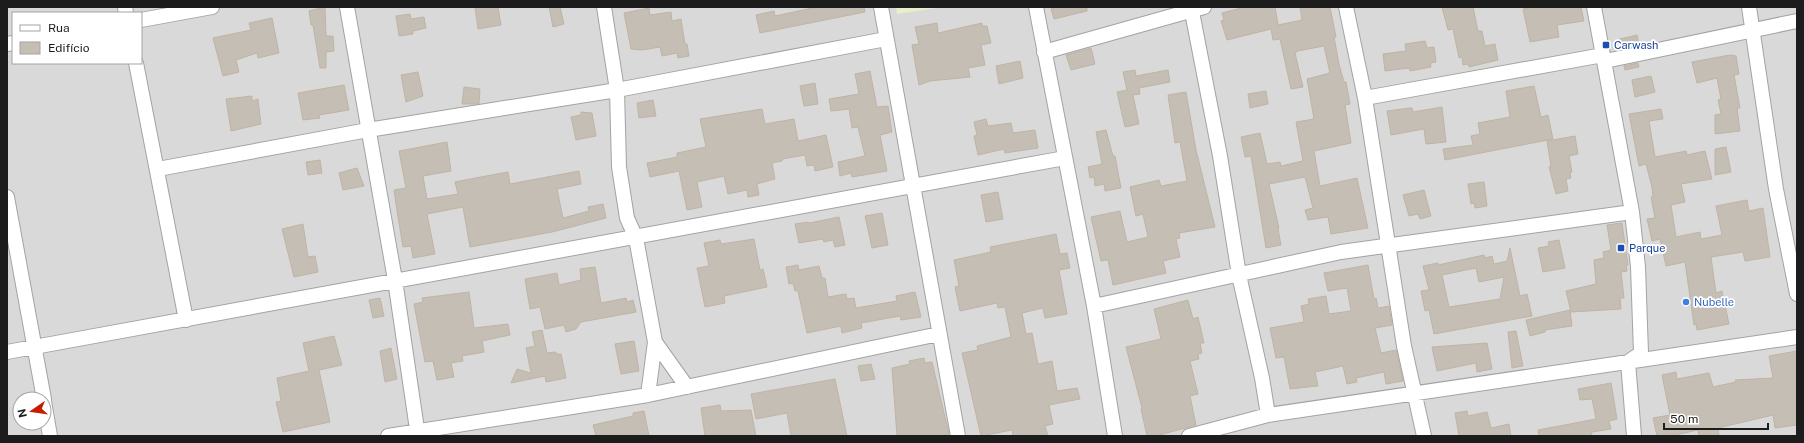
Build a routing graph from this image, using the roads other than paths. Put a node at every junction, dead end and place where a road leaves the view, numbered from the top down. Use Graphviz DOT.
graph roads {
  1 [pos="212,7"];
  2 [pos="347,7"];
  3 [pos="604,7"];
  4 [pos="881,7"];
  5 [pos="1036,7"];
  6 [pos="1346,7"];
  7 [pos="1594,7"];
  8 [pos="1749,7"];
  9 [pos="1198,9"];
  10 [pos="142,20"];
  11 [pos="1797,21"];
  12 [pos="1754,30"];
  13 [pos="886,39"];
  14 [pos="1044,52"];
  15 [pos="1604,58"];
  16 [pos="136,64"];
  17 [pos="617,90"];
  18 [pos="1365,98"];
  19 [pos="368,130"];
  20 [pos="1065,158"];
  21 [pos="158,169"];
  22 [pos="914,186"];
  23 [pos="7,198"];
  24 [pos="1632,212"];
  25 [pos="636,238"];
  26 [pos="1388,246"];
  27 [pos="1239,275"];
  28 [pos="395,280"];
  29 [pos="1797,294"];
  30 [pos="1094,306"];
  31 [pos="186,320"];
  32 [pos="939,334"];
  33 [pos="1797,337"];
  34 [pos="655,342"];
  35 [pos="34,347"];
  36 [pos="7,352"];
  37 [pos="1628,362"];
  38 [pos="687,388"];
  39 [pos="42,391"];
  40 [pos="1415,394"];
  41 [pos="648,395"];
  42 [pos="1268,415"];
  43 [pos="418,433"];
  44 [pos="388,436"];
  45 [pos="958,436"];
  46 [pos="1115,436"];
  47 [pos="1190,436"];
  48 [pos="1424,436"];
  49 [pos="1634,436"];
  1 -- 10 [label="street"];
  2 -- 19 [label="street"];
  3 -- 17 [label="street"];
  4 -- 13 [label="street"];
  5 -- 14 [label="street"];
  6 -- 18 [label="street"];
  7 -- 15 [label="street"];
  8 -- 12 [label="street"];
  9 -- 14 [label="street"];
  9 -- 27 [label="street"];
  11 -- 12 [label="street"];
  12 -- 15 [label="street"];
  12 -- 29 [label="street"];
  13 -- 17 [label="street"];
  13 -- 22 [label="street"];
  14 -- 20 [label="street"];
  15 -- 18 [label="street"];
  15 -- 24 [label="street"];
  16 -- 21 [label="street"];
  17 -- 19 [label="street"];
  17 -- 25 [label="street"];
  18 -- 26 [label="street"];
  19 -- 21 [label="street"];
  19 -- 28 [label="street"];
  20 -- 22 [label="street"];
  20 -- 30 [label="street"];
  21 -- 31 [label="street"];
  22 -- 25 [label="street"];
  22 -- 32 [label="street"];
  23 -- 35 [label="street"];
  24 -- 26 [label="street"];
  24 -- 37 [label="street"];
  25 -- 28 [label="street"];
  25 -- 34 [label="street"];
  26 -- 27 [label="street"];
  26 -- 40 [label="street"];
  27 -- 30 [label="street"];
  27 -- 42 [label="street"];
  28 -- 31 [label="street"];
  28 -- 43 [label="street"];
  30 -- 46 [label="street"];
  31 -- 35 [label="street"];
  32 -- 38 [label="street"];
  32 -- 45 [label="street"];
  33 -- 37 [label="street"];
  34 -- 38 [label="street"];
  34 -- 41 [label="street"];
  35 -- 36 [label="street"];
  35 -- 39 [label="street"];
  37 -- 40 [label="street"];
  37 -- 49 [label="street"];
  38 -- 41 [label="street"];
  40 -- 42 [label="street"];
  40 -- 48 [label="street"];
  41 -- 43 [label="street"];
  42 -- 47 [label="street"];
  43 -- 44 [label="street"];
}
